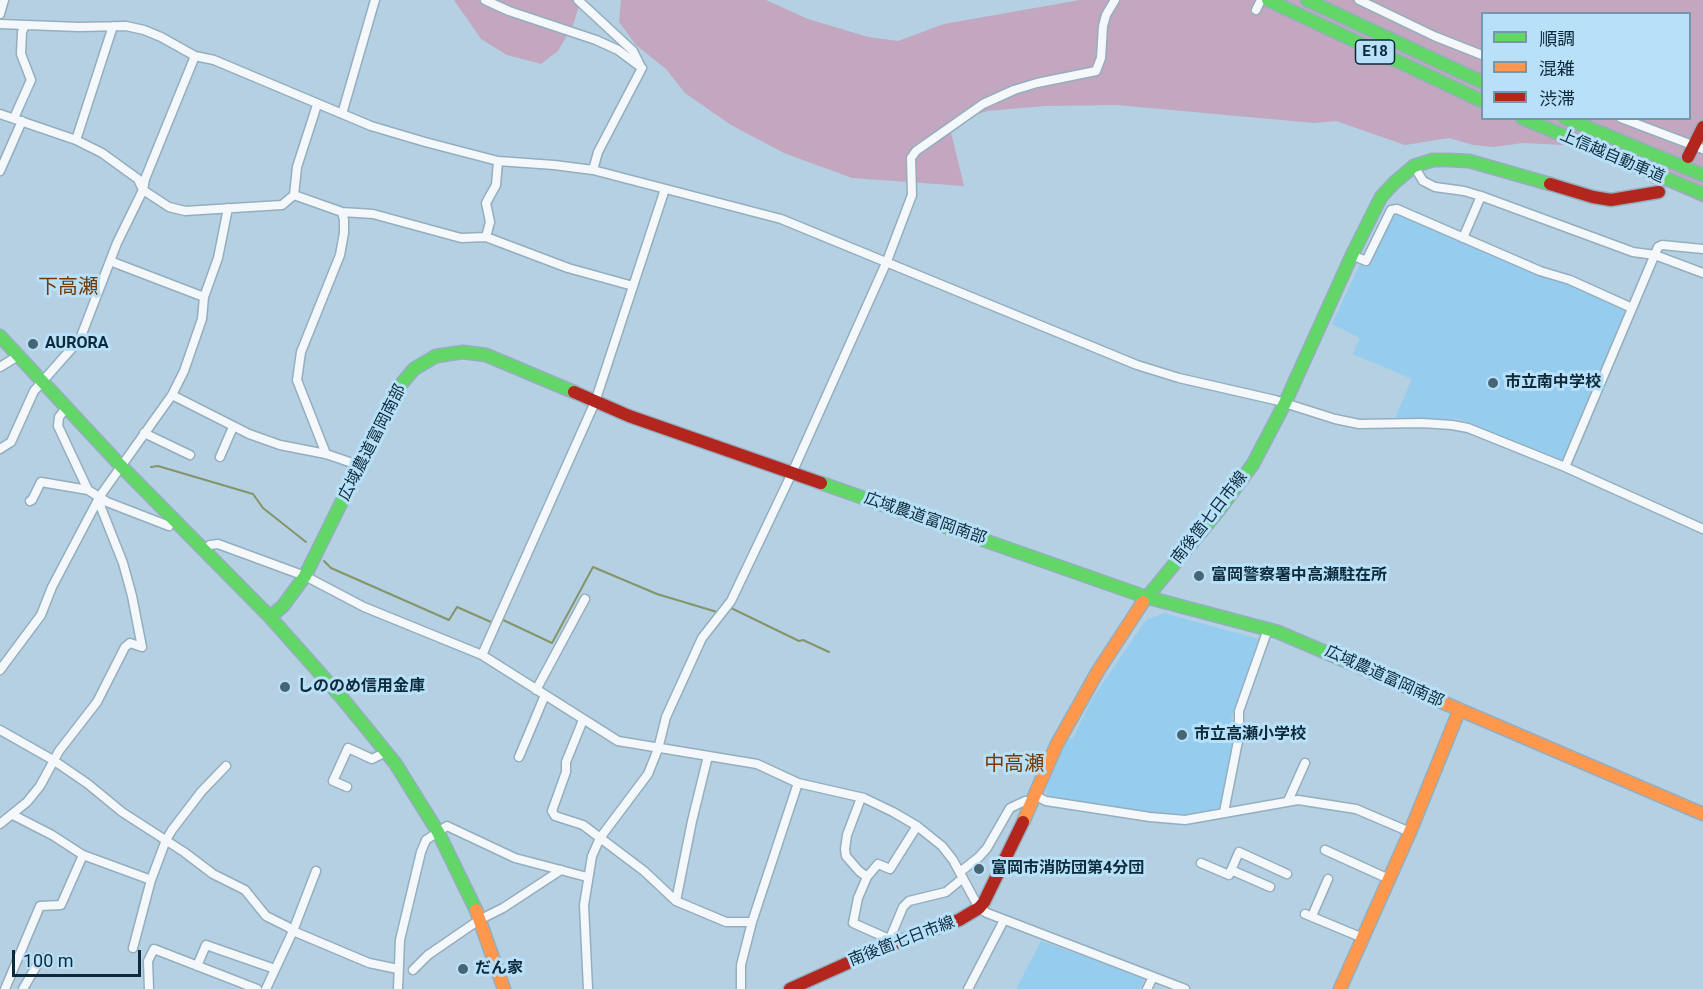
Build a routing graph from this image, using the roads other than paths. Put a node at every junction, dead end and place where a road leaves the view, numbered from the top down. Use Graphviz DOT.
graph roads {
  1 [pos="4,0"];
  2 [pos="375,0"];
  3 [pos="484,0"];
  4 [pos="578,0"];
  5 [pos="1115,0"];
  6 [pos="1261,0"];
  7 [pos="1268,0"];
  8 [pos="1307,0"];
  9 [pos="1359,0"];
  10 [pos="1256,10"];
  11 [pos="0,14"];
  12 [pos="0,24"];
  13 [pos="25,25"];
  14 [pos="113,26"];
  15 [pos="1481,55"];
  16 [pos="195,56"];
  17 [pos="642,68"];
  18 [pos="1481,82"];
  19 [pos="1481,101"];
  20 [pos="317,105"];
  21 [pos="0,114"];
  22 [pos="342,114"];
  23 [pos="18,120"];
  24 [pos="1527,120"];
  25 [pos="1571,120"];
  26 [pos="1626,120"];
  27 [pos="1703,128"];
  28 [pos="76,140"];
  29 [pos="1695,150"];
  30 [pos="498,161"];
  31 [pos="1414,166"];
  32 [pos="593,170"];
  33 [pos="0,171"];
  34 [pos="1703,175"];
  35 [pos="665,189"];
  36 [pos="143,190"];
  37 [pos="1659,192"];
  38 [pos="1703,194"];
  39 [pos="294,195"];
  40 [pos="1481,196"];
  41 [pos="228,208"];
  42 [pos="342,212"];
  43 [pos="486,237"];
  44 [pos="1463,238"];
  45 [pos="1703,249"];
  46 [pos="1352,255"];
  47 [pos="1655,255"];
  48 [pos="110,261"];
  49 [pos="887,261"];
  50 [pos="1703,273"];
  51 [pos="633,286"];
  52 [pos="204,297"];
  53 [pos="1632,308"];
  54 [pos="0,336"];
  55 [pos="18,356"];
  56 [pos="0,367"];
  57 [pos="42,381"];
  58 [pos="172,395"];
  59 [pos="595,402"];
  60 [pos="1285,403"];
  61 [pos="67,407"];
  62 [pos="233,427"];
  63 [pos="144,433"];
  64 [pos="0,449"];
  65 [pos="326,454"];
  66 [pos="190,455"];
  67 [pos="220,457"];
  68 [pos="120,465"];
  69 [pos="361,466"];
  70 [pos="1565,467"];
  71 [pos="792,473"];
  72 [pos="88,490"];
  73 [pos="99,498"];
  74 [pos="30,501"];
  75 [pos="169,526"];
  76 [pos="1703,529"];
  77 [pos="210,545"];
  78 [pos="305,576"];
  79 [pos="1146,597"];
  80 [pos="585,599"];
  81 [pos="270,618"];
  82 [pos="1268,629"];
  83 [pos="482,655"];
  84 [pos="0,670"];
  85 [pos="541,693"];
  86 [pos="1459,711"];
  87 [pos="583,720"];
  88 [pos="0,730"];
  89 [pos="658,749"];
  90 [pos="386,752"];
  91 [pos="708,756"];
  92 [pos="519,757"];
  93 [pos="53,760"];
  94 [pos="1305,763"];
  95 [pos="226,766"];
  96 [pos="798,783"];
  97 [pos="346,787"];
  98 [pos="861,798"];
  99 [pos="1035,799"];
  100 [pos="1288,801"];
  101 [pos="1224,812"];
  102 [pos="1703,814"];
  103 [pos="13,815"];
  104 [pos="0,824"];
  105 [pos="917,826"];
  106 [pos="438,832"];
  107 [pos="1410,832"];
  108 [pos="600,838"];
  109 [pos="165,840"];
  110 [pos="1325,850"];
  111 [pos="83,855"];
  112 [pos="1201,863"];
  113 [pos="561,870"];
  114 [pos="1231,870"];
  115 [pos="316,871"];
  116 [pos="1287,874"];
  117 [pos="962,875"];
  118 [pos="587,877"];
  119 [pos="867,877"];
  120 [pos="1328,879"];
  121 [pos="1389,879"];
  122 [pos="151,880"];
  123 [pos="1270,887"];
  124 [pos="676,901"];
  125 [pos="979,908"];
  126 [pos="480,920"];
  127 [pos="1004,920"];
  128 [pos="752,922"];
  129 [pos="292,932"];
  130 [pos="1363,938"];
  131 [pos="888,942"];
  132 [pos="133,948"];
  133 [pos="40,958"];
  134 [pos="197,966"];
  135 [pos="275,969"];
  136 [pos="398,969"];
  137 [pos="413,970"];
  138 [pos="1153,977"];
  139 [pos="231,985"];
  140 [pos="4,988"];
  141 [pos="23,989"];
  142 [pos="149,989"];
  143 [pos="257,989"];
  144 [pos="266,989"];
  145 [pos="398,989"];
  146 [pos="504,989"];
  147 [pos="588,989"];
  148 [pos="741,989"];
  149 [pos="790,989"];
  150 [pos="968,989"];
  151 [pos="1147,989"];
  152 [pos="1185,989"];
  153 [pos="1340,989"];
  1 -- 11 [label="street"];
  2 -- 22 [label="street"];
  3 -- 17 [label="street"];
  4 -- 17 [label="street"];
  5 -- 49 [label="street"];
  6 -- 10 [label="street"];
  7 -- 19 [label="main road, E18"];
  8 -- 18 [label="main road, E18"];
  9 -- 15 [label="street"];
  12 -- 13 [label="street"];
  13 -- 14 [label="street"];
  13 -- 23 [label="street"];
  14 -- 16 [label="street"];
  14 -- 28 [label="street"];
  16 -- 20 [label="street"];
  16 -- 36 [label="street"];
  17 -- 32 [label="street"];
  20 -- 22 [label="street"];
  20 -- 39 [label="street"];
  21 -- 23 [label="street"];
  22 -- 30 [label="street"];
  23 -- 28 [label="street"];
  23 -- 33 [label="street"];
  24 -- 38 [label="main road, 上信越自動車道"];
  25 -- 34 [label="main road, 上信越自動車道"];
  26 -- 29 [label="street"];
  27 -- 29 [label="main road"];
  28 -- 36 [label="street"];
  30 -- 32 [label="street"];
  30 -- 43 [label="street"];
  31 -- 37 [label="main road"];
  31 -- 40 [label="street"];
  31 -- 46 [label="main road, 南後箇七日市線"];
  32 -- 35 [label="street"];
  35 -- 49 [label="street"];
  35 -- 51 [label="street"];
  36 -- 41 [label="street"];
  36 -- 48 [label="street"];
  39 -- 41 [label="street"];
  39 -- 42 [label="street"];
  40 -- 44 [label="street"];
  40 -- 47 [label="street"];
  41 -- 52 [label="street"];
  42 -- 43 [label="street"];
  42 -- 65 [label="street"];
  43 -- 51 [label="street"];
  44 -- 46 [label="street"];
  44 -- 53 [label="street"];
  45 -- 47 [label="street"];
  46 -- 60 [label="main road, 南後箇七日市線"];
  47 -- 50 [label="street"];
  47 -- 53 [label="street"];
  48 -- 52 [label="street"];
  48 -- 57 [label="street"];
  49 -- 60 [label="street"];
  49 -- 71 [label="street"];
  51 -- 59 [label="street"];
  52 -- 58 [label="street"];
  53 -- 70 [label="street"];
  54 -- 55 [label="main road"];
  55 -- 56 [label="street"];
  55 -- 57 [label="main road"];
  57 -- 61 [label="main road"];
  57 -- 64 [label="street"];
  58 -- 62 [label="street"];
  58 -- 63 [label="street"];
  59 -- 69 [label="main road, 広域農道富岡南部"];
  59 -- 71 [label="main road, 広域農道富岡南部"];
  59 -- 83 [label="street"];
  60 -- 70 [label="street"];
  60 -- 79 [label="main road, 南後箇七日市線"];
  61 -- 68 [label="main road"];
  61 -- 72 [label="street"];
  62 -- 65 [label="street"];
  62 -- 67 [label="street"];
  63 -- 66 [label="street"];
  63 -- 68 [label="street"];
  65 -- 69 [label="street"];
  68 -- 73 [label="street"];
  68 -- 81 [label="main road"];
  69 -- 78 [label="main road, 広域農道富岡南部"];
  70 -- 76 [label="street"];
  71 -- 79 [label="main road, 広域農道富岡南部"];
  71 -- 89 [label="street"];
  72 -- 73 [label="street"];
  72 -- 74 [label="street"];
  73 -- 75 [label="street"];
  73 -- 84 [label="street"];
  73 -- 93 [label="street"];
  77 -- 78 [label="street"];
  78 -- 81 [label="main road, 広域農道富岡南部"];
  78 -- 83 [label="street"];
  79 -- 82 [label="main road, 広域農道富岡南部"];
  79 -- 99 [label="main road, 南後箇七日市線"];
  80 -- 85 [label="street"];
  81 -- 90 [label="main road"];
  82 -- 86 [label="main road, 広域農道富岡南部"];
  82 -- 101 [label="street"];
  83 -- 85 [label="street"];
  85 -- 87 [label="street"];
  85 -- 92 [label="street"];
  86 -- 102 [label="main road, 広域農道富岡南部"];
  86 -- 107 [label="main road"];
  87 -- 89 [label="street"];
  87 -- 108 [label="street"];
  88 -- 93 [label="street"];
  89 -- 91 [label="street"];
  89 -- 108 [label="street"];
  90 -- 97 [label="street"];
  90 -- 106 [label="main road"];
  91 -- 96 [label="street"];
  91 -- 124 [label="street"];
  93 -- 103 [label="street"];
  93 -- 109 [label="street"];
  94 -- 100 [label="street"];
  95 -- 109 [label="street"];
  96 -- 98 [label="street"];
  96 -- 128 [label="street"];
  98 -- 105 [label="street"];
  98 -- 119 [label="street"];
  99 -- 101 [label="street"];
  99 -- 117 [label="street"];
  99 -- 125 [label="main road, 南後箇七日市線"];
  100 -- 101 [label="street"];
  100 -- 107 [label="street"];
  103 -- 104 [label="street"];
  103 -- 111 [label="street"];
  105 -- 117 [label="street"];
  105 -- 119 [label="street"];
  106 -- 113 [label="street"];
  106 -- 126 [label="main road"];
  106 -- 136 [label="street"];
  107 -- 121 [label="main road"];
  108 -- 118 [label="street"];
  108 -- 124 [label="street"];
  109 -- 122 [label="street"];
  109 -- 129 [label="street"];
  110 -- 121 [label="street"];
  111 -- 122 [label="street"];
  111 -- 140 [label="street"];
  112 -- 114 [label="street"];
  113 -- 118 [label="street"];
  113 -- 126 [label="street"];
  114 -- 116 [label="street"];
  114 -- 123 [label="street"];
  115 -- 129 [label="street"];
  117 -- 125 [label="street"];
  117 -- 131 [label="street"];
  118 -- 147 [label="street"];
  119 -- 131 [label="street"];
  120 -- 130 [label="street"];
  121 -- 130 [label="main road"];
  122 -- 132 [label="street"];
  124 -- 128 [label="street"];
  125 -- 127 [label="street"];
  125 -- 131 [label="main road, 南後箇七日市線"];
  126 -- 137 [label="street"];
  126 -- 146 [label="main road"];
  127 -- 138 [label="street"];
  127 -- 150 [label="street"];
  128 -- 148 [label="street"];
  129 -- 135 [label="street"];
  129 -- 136 [label="street"];
  130 -- 153 [label="main road"];
  131 -- 149 [label="main road, 南後箇七日市線"];
  133 -- 141 [label="street"];
  134 -- 135 [label="street"];
  134 -- 139 [label="street"];
  134 -- 142 [label="street"];
  135 -- 144 [label="street"];
  136 -- 145 [label="street"];
  138 -- 151 [label="street"];
  138 -- 152 [label="street"];
  139 -- 143 [label="street"];
}
